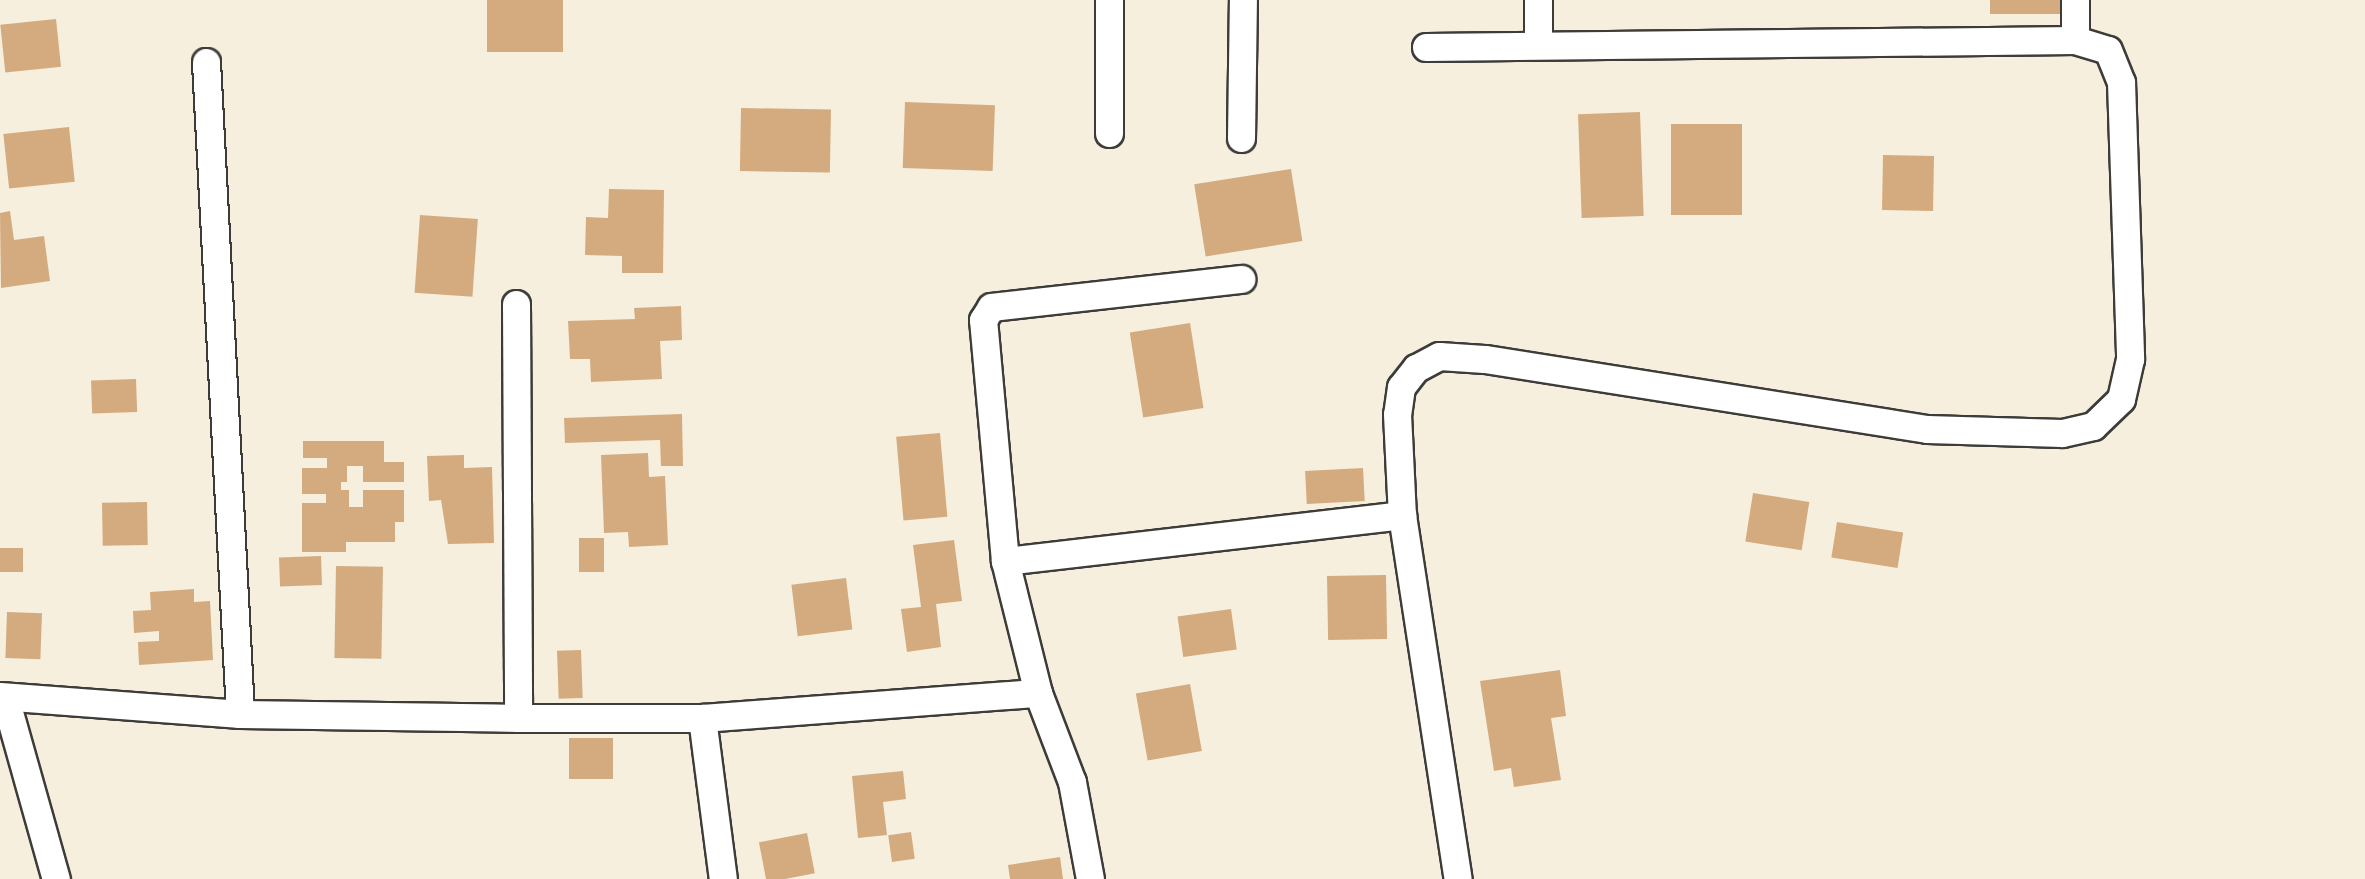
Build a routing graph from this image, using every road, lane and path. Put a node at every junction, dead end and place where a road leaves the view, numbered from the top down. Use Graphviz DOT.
graph roads {
  1 [pos="1109,0"];
  2 [pos="1243,0"];
  3 [pos="1538,0"];
  4 [pos="2075,0"];
  5 [pos="2075,40"];
  6 [pos="1538,45"];
  7 [pos="1426,47"];
  8 [pos="206,62"];
  9 [pos="1109,133"];
  10 [pos="1241,138"];
  11 [pos="1241,279"];
  12 [pos="516,304"];
  13 [pos="1402,515"];
  14 [pos="1005,561"];
  15 [pos="1038,693"];
  16 [pos="2,697"];
  17 [pos="240,714"];
  18 [pos="518,718"];
  19 [pos="702,718"];
  20 [pos="56,879"];
  21 [pos="723,879"];
  22 [pos="1090,879"];
  23 [pos="1458,879"];
  1 -- 9 [label="street"];
  2 -- 10 [label="street"];
  3 -- 6 [label="street"];
  4 -- 5 [label="street"];
  5 -- 6 [label="street"];
  5 -- 13 [label="street"];
  6 -- 7 [label="street"];
  8 -- 17 [label="street"];
  11 -- 14 [label="street"];
  12 -- 18 [label="street"];
  13 -- 14 [label="street"];
  13 -- 23 [label="street"];
  14 -- 15 [label="street"];
  15 -- 19 [label="street"];
  15 -- 22 [label="street"];
  16 -- 17 [label="street"];
  16 -- 20 [label="street"];
  17 -- 18 [label="street"];
  18 -- 19 [label="street"];
  19 -- 21 [label="street"];
}
